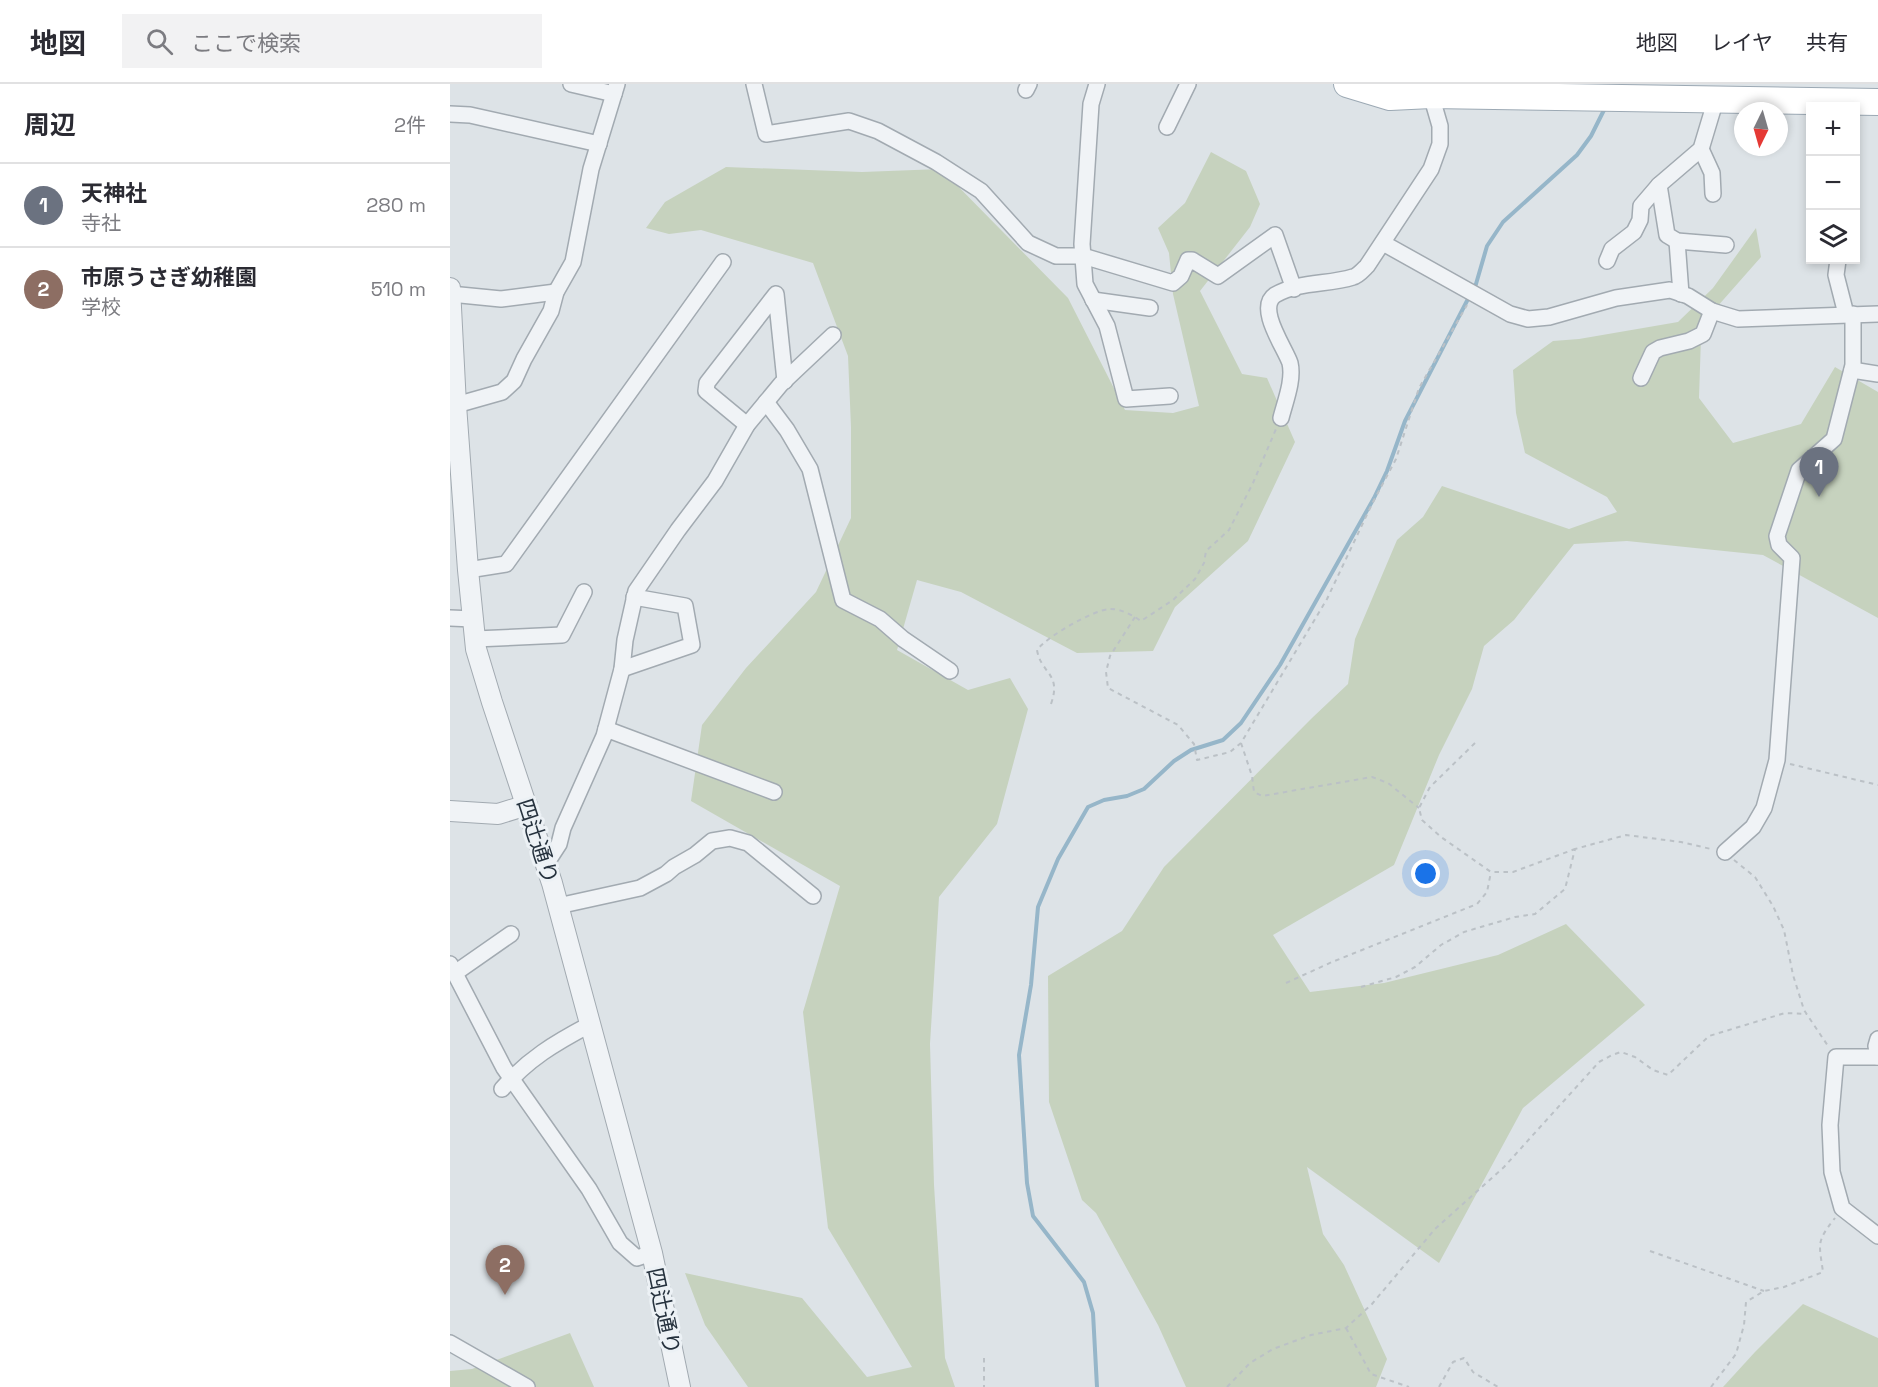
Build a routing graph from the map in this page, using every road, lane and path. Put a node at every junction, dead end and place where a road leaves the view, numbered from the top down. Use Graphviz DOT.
graph roads {
  1 [pos="572,84"];
  2 [pos="754,84"];
  3 [pos="1096,84"];
  4 [pos="1188,84"];
  5 [pos="1347,84"];
  6 [pos="616,89"];
  7 [pos="1387,90"];
  8 [pos="1431,95"];
  9 [pos="1716,99"];
  10 [pos="1878,102"];
  11 [pos="450,114"];
  12 [pos="1167,127"];
  13 [pos="599,144"];
  14 [pos="1701,149"];
  15 [pos="1659,185"];
  16 [pos="1713,195"];
  17 [pos="1677,241"];
  18 [pos="1383,243"];
  19 [pos="1726,245"];
  20 [pos="1083,256"];
  21 [pos="1607,261"];
  22 [pos="723,262"];
  23 [pos="1837,264"];
  24 [pos="450,288"];
  25 [pos="1294,289"];
  26 [pos="556,292"];
  27 [pos="450,294"];
  28 [pos="1682,294"];
  29 [pos="1479,296"];
  30 [pos="1093,300"];
  31 [pos="1150,308"];
  32 [pos="1712,311"];
  33 [pos="1850,314"];
  34 [pos="1878,314"];
  35 [pos="833,335"];
  36 [pos="1851,370"];
  37 [pos="1878,374"];
  38 [pos="1641,378"];
  39 [pos="452,379"];
  40 [pos="785,381"];
  41 [pos="1170,396"];
  42 [pos="766,402"];
  43 [pos="456,405"];
  44 [pos="1281,418"];
  45 [pos="747,425"];
  46 [pos="454,437"];
  47 [pos="456,473"];
  48 [pos="468,570"];
  49 [pos="584,592"];
  50 [pos="634,597"];
  51 [pos="1136,617"];
  52 [pos="450,618"];
  53 [pos="473,619"];
  54 [pos="475,639"];
  55 [pos="622,669"];
  56 [pos="950,671"];
  57 [pos="1050,704"];
  58 [pos="606,729"];
  59 [pos="1240,742"];
  60 [pos="1475,743"];
  61 [pos="1777,760"];
  62 [pos="1878,785"];
  63 [pos="774,792"];
  64 [pos="527,805"];
  65 [pos="1419,808"];
  66 [pos="450,811"];
  67 [pos="1575,849"];
  68 [pos="1725,852"];
  69 [pos="546,864"];
  70 [pos="1491,872"];
  71 [pos="813,896"];
  72 [pos="558,906"];
  73 [pos="511,934"];
  74 [pos="452,968"];
  75 [pos="1286,983"];
  76 [pos="1360,987"];
  77 [pos="1807,1014"];
  78 [pos="589,1025"];
  79 [pos="1878,1039"];
  80 [pos="1836,1057"];
  81 [pos="1878,1057"];
  82 [pos="507,1083"];
  83 [pos="1842,1208"];
  84 [pos="1878,1236"];
  85 [pos="1650,1251"];
  86 [pos="652,1253"];
  87 [pos="1764,1291"];
  88 [pos="1346,1328"];
  89 [pos="450,1343"];
  90 [pos="984,1358"];
  91 [pos="526,1387"];
  92 [pos="680,1387"];
  93 [pos="984,1387"];
  94 [pos="1227,1387"];
  95 [pos="1409,1387"];
  96 [pos="1439,1387"];
  97 [pos="1498,1387"];
  98 [pos="1711,1387"];
  1 -- 6 [label="street"];
  2 -- 20 [label="street"];
  3 -- 20 [label="street"];
  4 -- 12 [label="street"];
  5 -- 7 [label="main road"];
  6 -- 13 [label="street"];
  7 -- 8 [label="main road"];
  8 -- 9 [label="main road"];
  8 -- 18 [label="street"];
  9 -- 10 [label="main road"];
  9 -- 14 [label="street"];
  11 -- 13 [label="street"];
  13 -- 26 [label="street"];
  14 -- 15 [label="street"];
  14 -- 16 [label="street"];
  15 -- 17 [label="street"];
  15 -- 21 [label="street"];
  17 -- 19 [label="street"];
  17 -- 28 [label="street"];
  18 -- 25 [label="street"];
  18 -- 29 [label="street"];
  20 -- 25 [label="street"];
  20 -- 30 [label="street"];
  22 -- 48 [label="street"];
  23 -- 33 [label="street"];
  24 -- 27 [label="street, 四辻通り"];
  25 -- 44 [label="street"];
  26 -- 27 [label="street"];
  26 -- 43 [label="street"];
  27 -- 39 [label="street, 四辻通り"];
  28 -- 29 [label="street"];
  28 -- 32 [label="street"];
  29 -- 59 [label="path"];
  30 -- 31 [label="street"];
  30 -- 41 [label="street"];
  32 -- 33 [label="street"];
  32 -- 38 [label="street"];
  33 -- 34 [label="street"];
  33 -- 36 [label="street"];
  35 -- 40 [label="street"];
  36 -- 37 [label="street"];
  36 -- 61 [label="street"];
  39 -- 43 [label="street, 四辻通り"];
  40 -- 42 [label="street"];
  40 -- 45 [label="street"];
  42 -- 45 [label="street"];
  42 -- 56 [label="street"];
  43 -- 46 [label="street, 四辻通り"];
  44 -- 51 [label="path"];
  45 -- 50 [label="street"];
  46 -- 47 [label="street, 四辻通り"];
  47 -- 48 [label="street, 四辻通り"];
  48 -- 53 [label="street, 四辻通り"];
  49 -- 54 [label="street"];
  50 -- 55 [label="street"];
  50 -- 55 [label="street"];
  51 -- 57 [label="path"];
  51 -- 59 [label="path"];
  52 -- 53 [label="street"];
  53 -- 54 [label="street, 四辻通り"];
  54 -- 64 [label="street, 四辻通り"];
  55 -- 58 [label="street"];
  58 -- 63 [label="street"];
  58 -- 69 [label="street"];
  59 -- 65 [label="path"];
  60 -- 65 [label="path"];
  61 -- 62 [label="path"];
  61 -- 68 [label="street"];
  64 -- 66 [label="street"];
  64 -- 69 [label="street, 四辻通り"];
  65 -- 70 [label="path"];
  67 -- 68 [label="path"];
  67 -- 70 [label="path"];
  67 -- 76 [label="path"];
  68 -- 77 [label="path"];
  69 -- 72 [label="street, 四辻通り"];
  70 -- 75 [label="path"];
  71 -- 72 [label="street"];
  72 -- 78 [label="street, 四辻通り"];
  73 -- 74 [label="street"];
  74 -- 82 [label="street"];
  77 -- 80 [label="path"];
  77 -- 88 [label="path"];
  78 -- 82 [label="street"];
  78 -- 86 [label="street, 四辻通り"];
  79 -- 81 [label="street"];
  80 -- 81 [label="street"];
  80 -- 83 [label="street"];
  82 -- 86 [label="street"];
  83 -- 84 [label="street"];
  83 -- 87 [label="path"];
  85 -- 87 [label="path"];
  86 -- 92 [label="street, 四辻通り"];
  87 -- 98 [label="path"];
  88 -- 94 [label="path"];
  88 -- 95 [label="path"];
  89 -- 91 [label="street"];
  90 -- 93 [label="path"];
  96 -- 97 [label="path"];
}
